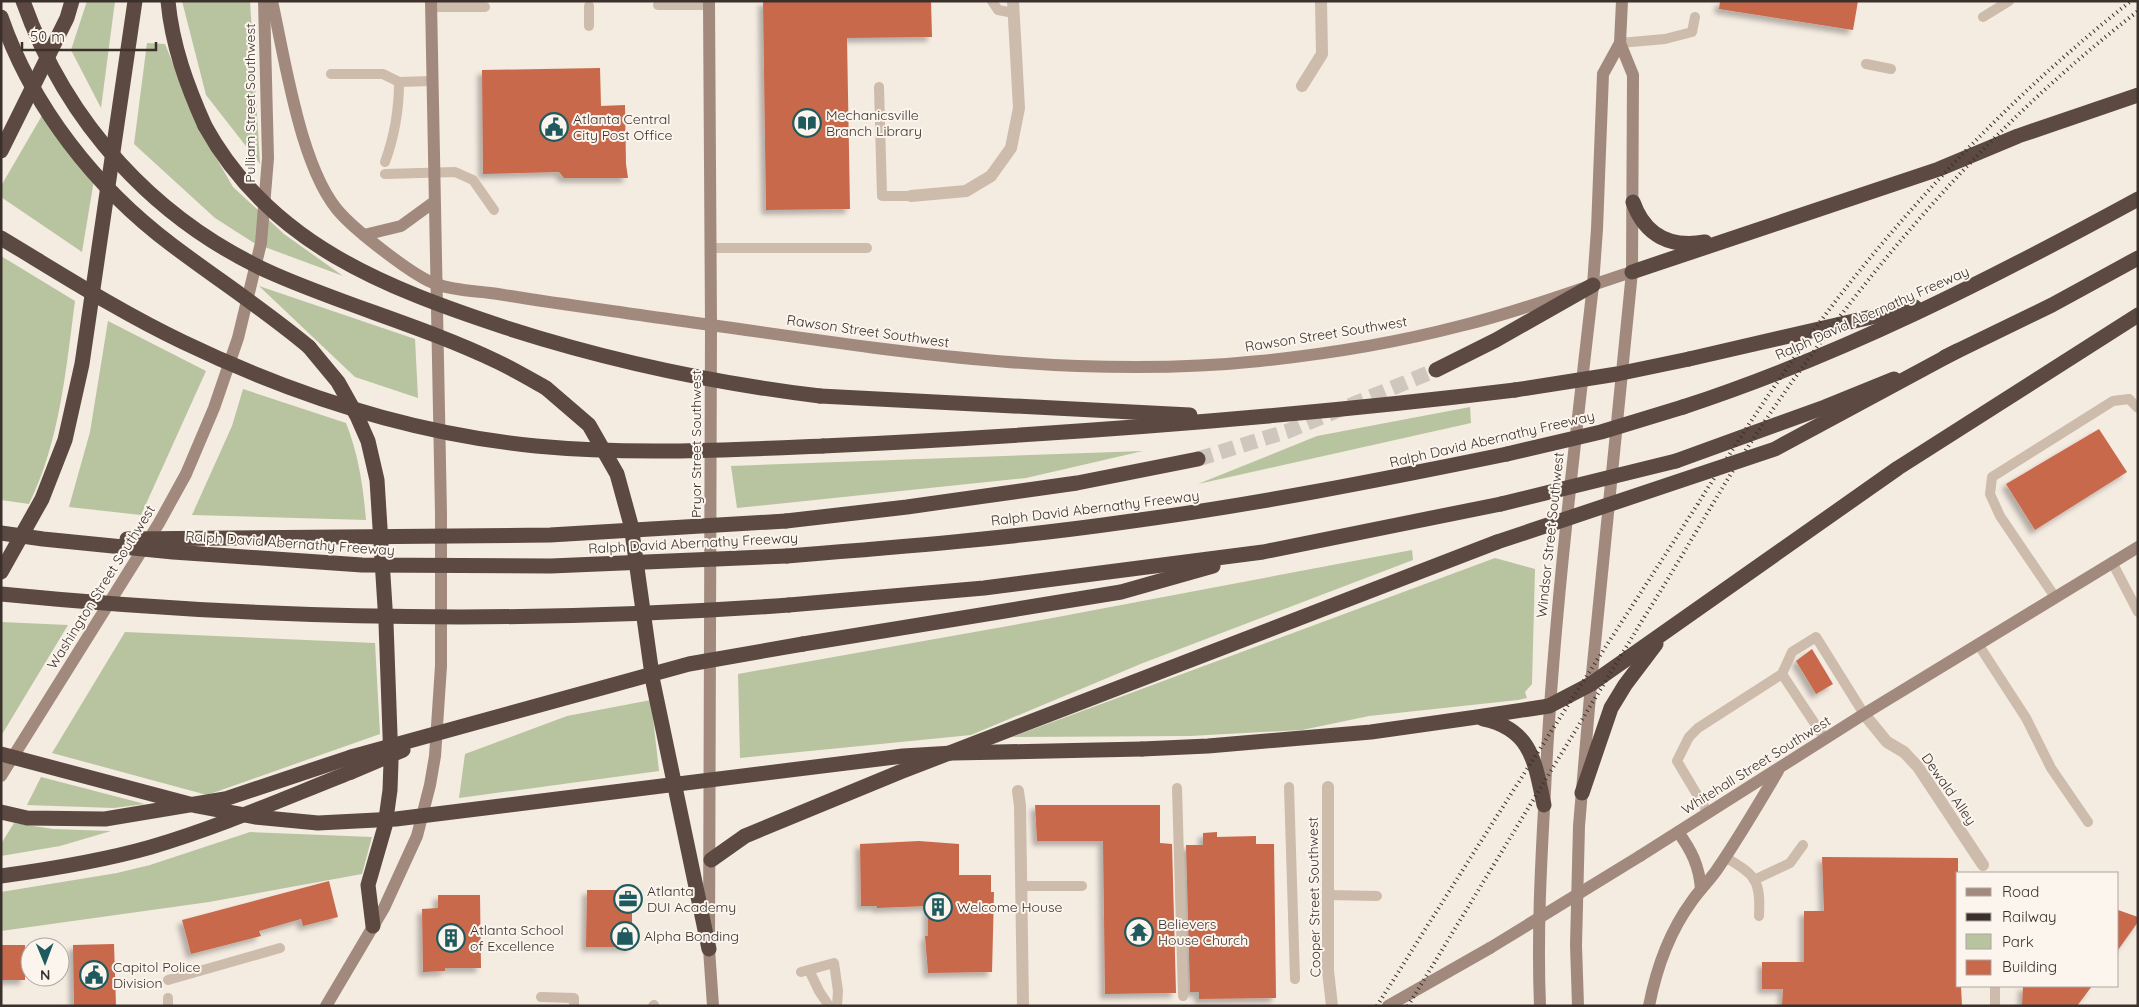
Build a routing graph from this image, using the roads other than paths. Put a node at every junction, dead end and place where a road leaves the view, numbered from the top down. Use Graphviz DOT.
graph roads {
  1 [pos="23,1"];
  2 [pos="72,1"];
  3 [pos="135,1"];
  4 [pos="168,1"];
  5 [pos="264,1"];
  6 [pos="272,1"];
  7 [pos="992,1"];
  8 [pos="1321,1"];
  9 [pos="1622,1"];
  10 [pos="2009,1"];
  11 [pos="709,3"];
  12 [pos="431,4"];
  13 [pos="589,6"];
  14 [pos="658,6"];
  15 [pos="485,7"];
  16 [pos="1014,7"];
  17 [pos="1,17"];
  18 [pos="1695,17"];
  19 [pos="1983,17"];
  20 [pos="590,26"];
  21 [pos="1620,43"];
  22 [pos="1866,64"];
  23 [pos="1890,69"];
  24 [pos="331,74"];
  25 [pos="432,81"];
  26 [pos="399,82"];
  27 [pos="1302,86"];
  28 [pos="879,87"];
  29 [pos="2138,95"];
  30 [pos="1,151"];
  31 [pos="385,162"];
  32 [pos="433,172"];
  33 [pos="385,174"];
  34 [pos="911,196"];
  35 [pos="2138,199"];
  36 [pos="434,202"];
  37 [pos="1633,202"];
  38 [pos="494,210"];
  39 [pos="364,235"];
  40 [pos="1,238"];
  41 [pos="1729,239"];
  42 [pos="711,248"];
  43 [pos="867,248"];
  44 [pos="2138,258"];
  45 [pos="1632,272"];
  46 [pos="436,284"];
  47 [pos="1593,285"];
  48 [pos="1945,300"];
  49 [pos="2138,315"];
  50 [pos="711,325"];
  51 [pos="1957,351"];
  52 [pos="1436,370"];
  53 [pos="214,408"];
  54 [pos="2138,408"];
  55 [pos="1241,417"];
  56 [pos="1198,458"];
  57 [pos="1,533"];
  58 [pos="43,540"];
  59 [pos="2138,547"];
  60 [pos="1263,552"];
  61 [pos="2112,562"];
  62 [pos="1,572"];
  63 [pos="1,594"];
  64 [pos="2055,597"];
  65 [pos="2138,612"];
  66 [pos="1668,629"];
  67 [pos="1978,644"];
  68 [pos="1782,674"];
  69 [pos="1591,684"];
  70 [pos="1549,706"];
  71 [pos="1864,714"];
  72 [pos="1477,717"];
  73 [pos="456,728"];
  74 [pos="1825,739"];
  75 [pos="1,754"];
  76 [pos="1780,768"];
  77 [pos="3,774"];
  78 [pos="1289,787"];
  79 [pos="1328,787"];
  80 [pos="1177,788"];
  81 [pos="1018,791"];
  82 [pos="1582,793"];
  83 [pos="1544,806"];
  84 [pos="1,812"];
  85 [pos="1708,813"];
  86 [pos="2088,822"];
  87 [pos="1678,832"];
  88 [pos="1802,845"];
  89 [pos="1725,856"];
  90 [pos="710,860"];
  91 [pos="1986,869"];
  92 [pos="1,876"];
  93 [pos="1754,880"];
  94 [pos="1022,886"];
  95 [pos="1082,886"];
  96 [pos="1701,889"];
  97 [pos="1328,895"];
  98 [pos="1377,896"];
  99 [pos="1759,916"];
  100 [pos="373,926"];
  101 [pos="280,948"];
  102 [pos="709,949"];
  103 [pos="1295,979"];
  104 [pos="168,980"];
  105 [pos="1995,987"];
  106 [pos="1421,988"];
  107 [pos="1183,996"];
  108 [pos="540,997"];
  109 [pos="326,1006"];
  110 [pos="574,1006"];
  111 [pos="713,1006"];
  112 [pos="829,1006"];
  113 [pos="837,1006"];
  114 [pos="1023,1006"];
  115 [pos="1332,1006"];
  116 [pos="1388,1006"];
  117 [pos="1408,1006"];
  118 [pos="1540,1006"];
  119 [pos="1578,1006"];
  120 [pos="1649,1006"];
  121 [pos="1995,1006"];
  1 -- 102 [label="highway, bridge"];
  2 -- 30 [label="highway"];
  3 -- 62 [label="highway"];
  4 -- 55 [label="highway, bridge"];
  5 -- 53 [label="main road, Pulliam Street Southwest"];
  6 -- 39 [label="main road, Rawson Street Southwest"];
  7 -- 16 [label="lane"];
  8 -- 27 [label="street"];
  9 -- 21 [label="main road, Windsor Street Southwest"];
  10 -- 19 [label="lane"];
  11 -- 14 [label="lane"];
  11 -- 42 [label="main road, Pryor Street Southwest"];
  12 -- 15 [label="lane"];
  12 -- 25 [label="main road"];
  13 -- 20 [label="lane"];
  16 -- 34 [label="street"];
  17 -- 100 [label="highway, bridge"];
  18 -- 21 [label="lane"];
  21 -- 37 [label="main road, Windsor Street Southwest"];
  21 -- 47 [label="main road, Windsor Street Southwest"];
  22 -- 23 [label="lane"];
  24 -- 26 [label="lane"];
  25 -- 26 [label="lane"];
  25 -- 32 [label="main road"];
  26 -- 31 [label="lane"];
  28 -- 34 [label="lane"];
  29 -- 41 [label="highway"];
  32 -- 33 [label="lane"];
  32 -- 36 [label="main road"];
  32 -- 38 [label="lane"];
  35 -- 48 [label="highway, Ralph David Abernathy Freeway"];
  36 -- 39 [label="main road"];
  36 -- 46 [label="main road"];
  37 -- 41 [label="highway"];
  37 -- 45 [label="main road, Windsor Street Southwest"];
  39 -- 46 [label="main road, Rawson Street Southwest"];
  40 -- 55 [label="highway, bridge"];
  41 -- 45 [label="highway"];
  42 -- 43 [label="lane"];
  42 -- 50 [label="main road, Pryor Street Southwest"];
  44 -- 51 [label="highway"];
  45 -- 47 [label="main road, Rawson Street Southwest"];
  45 -- 69 [label="main road, Windsor Street Southwest"];
  46 -- 50 [label="main road, Rawson Street Southwest"];
  46 -- 100 [label="main road"];
  47 -- 50 [label="main road, Rawson Street Southwest"];
  47 -- 52 [label="highway"];
  47 -- 70 [label="main road, Windsor Street Southwest"];
  48 -- 55 [label="highway, bridge"];
  48 -- 58 [label="highway, Ralph David Abernathy Freeway, bridge"];
  49 -- 66 [label="highway"];
  50 -- 90 [label="main road, Pryor Street Southwest"];
  51 -- 60 [label="highway, bridge"];
  51 -- 90 [label="highway, bridge"];
  53 -- 77 [label="main road, Washington Street Southwest"];
  54 -- 64 [label="lane"];
  56 -- 58 [label="highway, bridge"];
  57 -- 58 [label="highway, Ralph David Abernathy Freeway, bridge"];
  59 -- 61 [label="main road, Whitehall Street Southwest"];
  60 -- 63 [label="highway, bridge"];
  60 -- 73 [label="highway, bridge"];
  61 -- 64 [label="main road, Whitehall Street Southwest"];
  61 -- 65 [label="lane"];
  64 -- 67 [label="main road, Whitehall Street Southwest"];
  66 -- 69 [label="highway"];
  66 -- 82 [label="highway"];
  67 -- 71 [label="main road, Whitehall Street Southwest"];
  67 -- 86 [label="lane"];
  68 -- 71 [label="lane"];
  68 -- 74 [label="lane"];
  68 -- 85 [label="lane"];
  69 -- 70 [label="highway"];
  69 -- 82 [label="main road, Windsor Street Southwest"];
  70 -- 72 [label="highway"];
  70 -- 83 [label="main road, Windsor Street Southwest"];
  71 -- 74 [label="main road, Whitehall Street Southwest"];
  71 -- 91 [label="street, Dewald Alley"];
  72 -- 75 [label="highway, bridge"];
  72 -- 83 [label="highway"];
  73 -- 84 [label="highway, bridge"];
  73 -- 92 [label="highway, bridge"];
  74 -- 76 [label="main road, Whitehall Street Southwest"];
  76 -- 85 [label="main road, Whitehall Street Southwest"];
  76 -- 89 [label="main road"];
  78 -- 103 [label="lane"];
  79 -- 97 [label="street, Cooper Street Southwest"];
  80 -- 107 [label="lane"];
  81 -- 94 [label="street"];
  82 -- 119 [label="main road, Windsor Street Southwest"];
  83 -- 118 [label="main road, Windsor Street Southwest"];
  85 -- 87 [label="main road, Whitehall Street Southwest"];
  87 -- 96 [label="main road"];
  87 -- 106 [label="main road, Whitehall Street Southwest, bridge"];
  88 -- 93 [label="lane"];
  89 -- 93 [label="lane"];
  89 -- 96 [label="main road"];
  90 -- 102 [label="main road, Pryor Street Southwest"];
  93 -- 99 [label="lane"];
  94 -- 95 [label="lane"];
  94 -- 114 [label="street"];
  96 -- 120 [label="main road"];
  97 -- 98 [label="lane"];
  97 -- 115 [label="street, Cooper Street Southwest"];
  100 -- 109 [label="main road"];
  101 -- 104 [label="lane"];
  102 -- 111 [label="main road, Pryor Street Southwest"];
  105 -- 121 [label="lane"];
  106 -- 116 [label="main road, Whitehall Street Southwest"];
  106 -- 117 [label="main road"];
  108 -- 110 [label="lane"];
  112 -- 113 [label="lane"];
}
